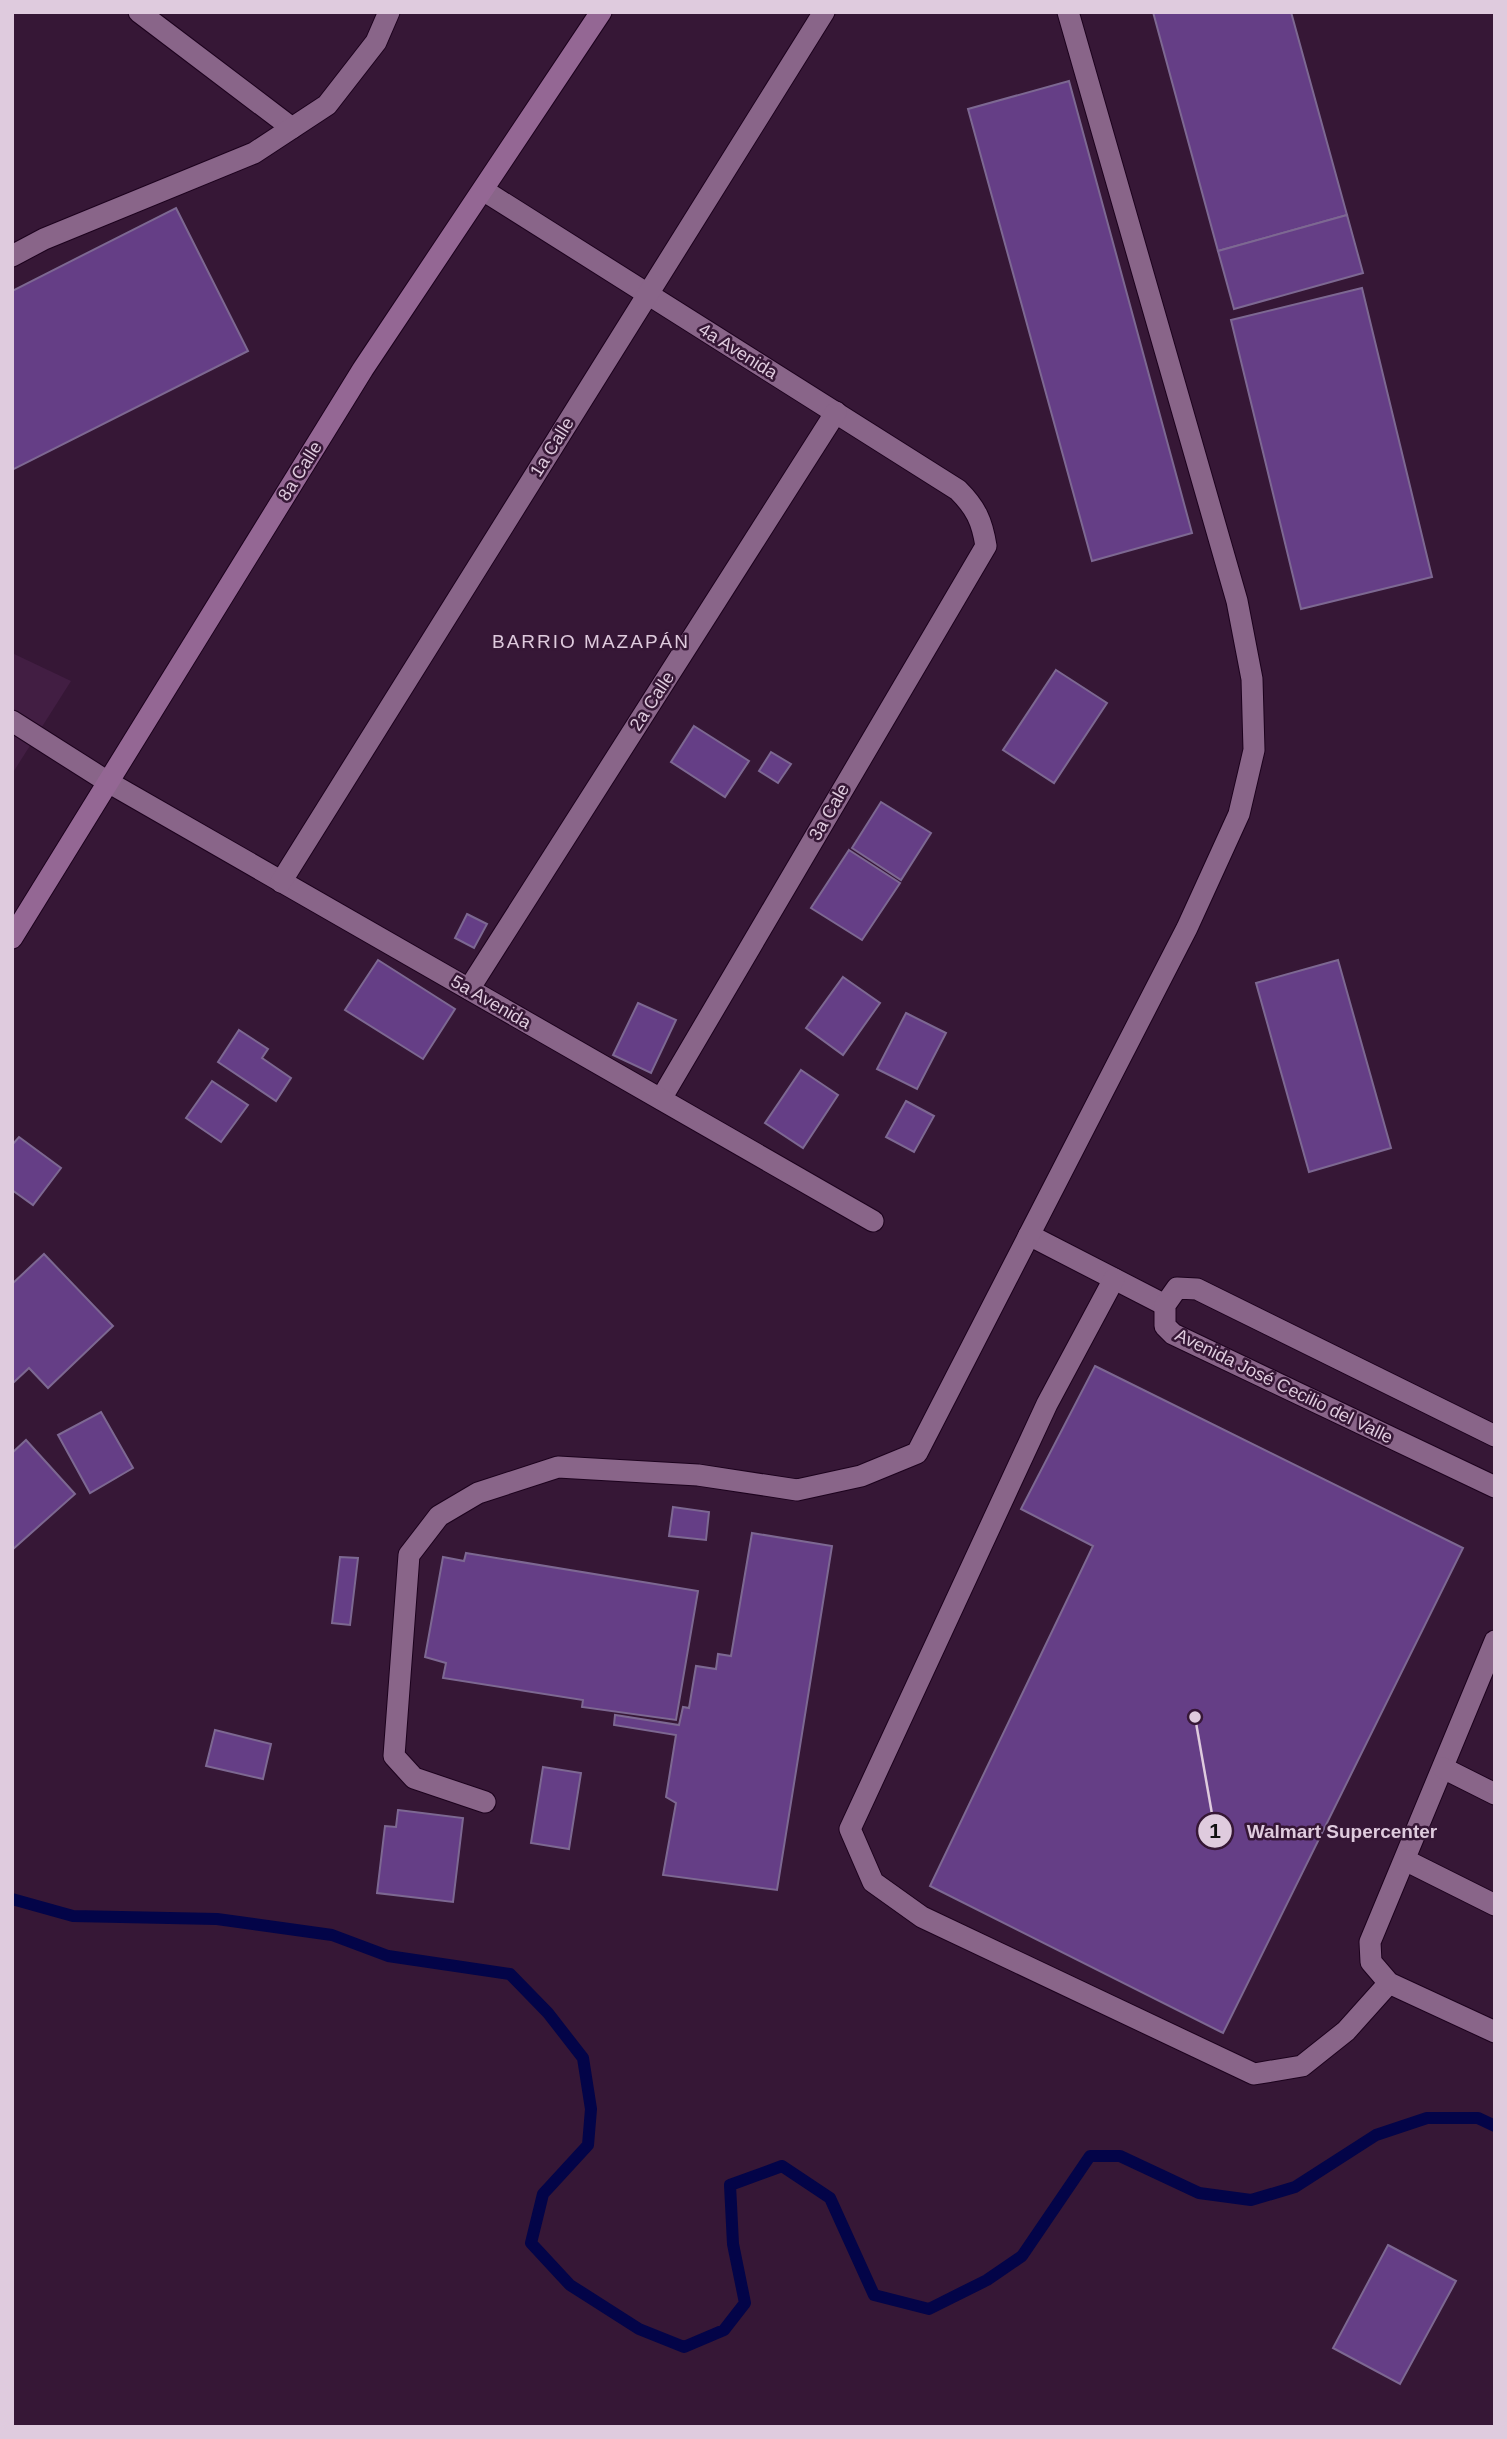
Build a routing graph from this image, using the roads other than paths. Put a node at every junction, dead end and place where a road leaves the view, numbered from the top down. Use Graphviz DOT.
graph roads {
  1 [pos="139,12"];
  2 [pos="389,12"];
  3 [pos="601,12"];
  4 [pos="824,12"];
  5 [pos="1068,12"];
  6 [pos="292,128"];
  7 [pos="483,190"];
  8 [pos="12,256"];
  9 [pos="648,294"];
  10 [pos="836,412"];
  11 [pos="982,522"];
  12 [pos="12,721"];
  13 [pos="108,782"];
  14 [pos="281,882"];
  15 [pos="12,938"];
  16 [pos="468,989"];
  17 [pos="661,1099"];
  18 [pos="873,1221"];
  19 [pos="1030,1235"];
  20 [pos="1115,1279"];
  21 [pos="1165,1305"];
  22 [pos="1495,1436"];
  23 [pos="1495,1488"];
  24 [pos="1495,1642"];
  25 [pos="1486,1687"];
  26 [pos="1443,1768"];
  27 [pos="1495,1794"];
  28 [pos="485,1802"];
  29 [pos="1405,1860"];
  30 [pos="1495,1905"];
  31 [pos="1389,1983"];
  32 [pos="1495,2032"];
  1 -- 6 [label="street"];
  2 -- 6 [label="street"];
  3 -- 7 [label="street, 8a Calle"];
  4 -- 9 [label="street, 1a Calle"];
  5 -- 19 [label="street"];
  6 -- 8 [label="street"];
  7 -- 9 [label="street, 4a Avenida"];
  7 -- 13 [label="street, 8a Calle"];
  9 -- 10 [label="street, 4a Avenida"];
  9 -- 14 [label="street, 1a Calle"];
  10 -- 11 [label="street, 4a Avenida"];
  10 -- 16 [label="street, 2a Calle"];
  11 -- 17 [label="street, 3a Cale"];
  12 -- 13 [label="street, 5a Avenida"];
  13 -- 14 [label="street, 5a Avenida"];
  13 -- 15 [label="street, 8a Calle"];
  14 -- 16 [label="street, 5a Avenida"];
  16 -- 17 [label="street, 5a Avenida"];
  17 -- 18 [label="street, 5a Avenida"];
  19 -- 20 [label="street"];
  19 -- 28 [label="street"];
  20 -- 21 [label="street"];
  20 -- 31 [label="street"];
  21 -- 22 [label="street, Avenida José Cecilio del Valle"];
  21 -- 23 [label="street, Avenida José Cecilio del Valle"];
  24 -- 25 [label="street"];
  25 -- 26 [label="street"];
  26 -- 27 [label="street"];
  26 -- 29 [label="street"];
  29 -- 30 [label="street"];
  29 -- 31 [label="street"];
  31 -- 32 [label="street"];
}
